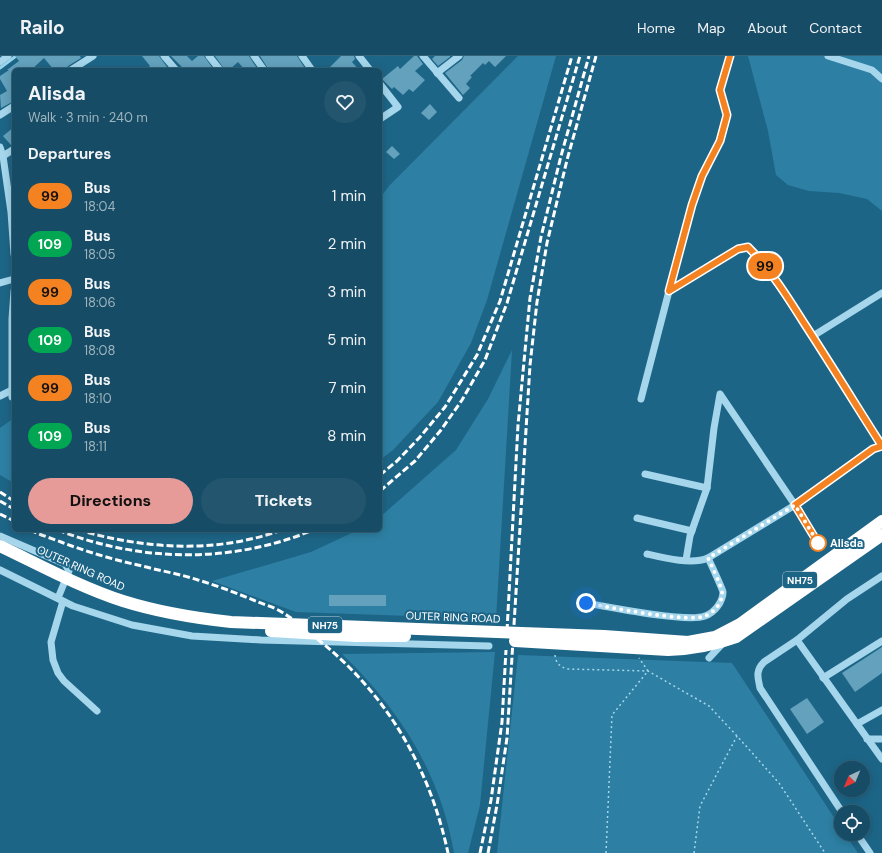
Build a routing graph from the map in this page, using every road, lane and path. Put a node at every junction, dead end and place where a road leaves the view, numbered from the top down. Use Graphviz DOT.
graph roads {
  1 [pos="8,56"];
  2 [pos="93,56"];
  3 [pos="164,56"];
  4 [pos="209,56"];
  5 [pos="254,56"];
  6 [pos="302,56"];
  7 [pos="359,56"];
  8 [pos="423,56"];
  9 [pos="459,56"];
  10 [pos="730,56"];
  11 [pos="828,56"];
  12 [pos="0,62"];
  13 [pos="74,68"];
  14 [pos="174,68"];
  15 [pos="218,68"];
  16 [pos="263,68"];
  17 [pos="311,68"];
  18 [pos="368,68"];
  19 [pos="437,73"];
  20 [pos="882,78"];
  21 [pos="382,87"];
  22 [pos="459,98"];
  23 [pos="12,107"];
  24 [pos="0,115"];
  25 [pos="382,118"];
  26 [pos="0,147"];
  27 [pos="12,150"];
  28 [pos="3,156"];
  29 [pos="12,206"];
  30 [pos="12,280"];
  31 [pos="0,283"];
  32 [pos="669,291"];
  33 [pos="882,293"];
  34 [pos="813,336"];
  35 [pos="12,393"];
  36 [pos="0,396"];
  37 [pos="641,399"];
  38 [pos="882,446"];
  39 [pos="645,474"];
  40 [pos="707,488"];
  41 [pos="795,505"];
  42 [pos="637,518"];
  43 [pos="882,521"];
  44 [pos="692,531"];
  45 [pos="882,535"];
  46 [pos="0,536"];
  47 [pos="818,543"];
  48 [pos="0,546"];
  49 [pos="0,553"];
  50 [pos="647,554"];
  51 [pos="708,558"];
  52 [pos="686,560"];
  53 [pos="0,573"];
  54 [pos="53,575"];
  55 [pos="882,576"];
  56 [pos="60,600"];
  57 [pos="586,603"];
  58 [pos="797,640"];
  59 [pos="605,641"];
  60 [pos="724,641"];
  61 [pos="882,641"];
  62 [pos="489,646"];
  63 [pos="636,654"];
  64 [pos="555,655"];
  65 [pos="709,658"];
  66 [pos="648,671"];
  67 [pos="824,678"];
  68 [pos="882,710"];
  69 [pos="97,711"];
  70 [pos="857,724"];
  71 [pos="737,736"];
  72 [pos="867,739"];
  73 [pos="882,739"];
  74 [pos="882,760"];
  75 [pos="837,805"];
  76 [pos="862,841"];
  77 [pos="606,853"];
  78 [pos="694,853"];
  79 [pos="825,853"];
  80 [pos="870,853"];
  1 -- 12 [label="street"];
  2 -- 13 [label="street"];
  3 -- 14 [label="street"];
  4 -- 15 [label="street"];
  5 -- 16 [label="street"];
  6 -- 17 [label="street"];
  7 -- 18 [label="street"];
  8 -- 19 [label="street"];
  9 -- 19 [label="street"];
  10 -- 32 [label="street"];
  11 -- 20 [label="street"];
  19 -- 22 [label="street"];
  21 -- 25 [label="street"];
  23 -- 24 [label="street"];
  26 -- 28 [label="street"];
  27 -- 28 [label="street"];
  28 -- 29 [label="street"];
  30 -- 31 [label="street"];
  32 -- 34 [label="street"];
  32 -- 37 [label="street"];
  33 -- 34 [label="street"];
  34 -- 38 [label="street"];
  35 -- 36 [label="street"];
  38 -- 41 [label="street"];
  39 -- 40 [label="street"];
  40 -- 41 [label="street"];
  40 -- 44 [label="street"];
  41 -- 47 [label="street"];
  41 -- 51 [label="street"];
  42 -- 44 [label="street"];
  43 -- 59 [label="highway, OUTER RING ROAD / NH75"];
  44 -- 52 [label="street"];
  45 -- 60 [label="highway, OUTER RING ROAD / NH75"];
  46 -- 56 [label="street"];
  48 -- 54 [label="highway, OUTER RING ROAD / NH75"];
  49 -- 54 [label="highway, OUTER RING ROAD / NH75"];
  50 -- 52 [label="street"];
  51 -- 52 [label="street"];
  51 -- 57 [label="street"];
  53 -- 56 [label="street"];
  54 -- 59 [label="highway, OUTER RING ROAD / NH75"];
  55 -- 58 [label="street"];
  56 -- 62 [label="street"];
  56 -- 69 [label="street"];
  58 -- 67 [label="street"];
  58 -- 75 [label="street"];
  59 -- 60 [label="highway, OUTER RING ROAD / NH75"];
  60 -- 65 [label="street"];
  61 -- 67 [label="street"];
  63 -- 66 [label="path"];
  64 -- 66 [label="path"];
  66 -- 71 [label="path"];
  66 -- 77 [label="path"];
  67 -- 70 [label="street"];
  68 -- 70 [label="street"];
  70 -- 72 [label="street"];
  71 -- 78 [label="path"];
  71 -- 79 [label="path"];
  72 -- 73 [label="street"];
  72 -- 74 [label="street"];
  76 -- 80 [label="street"];
}
